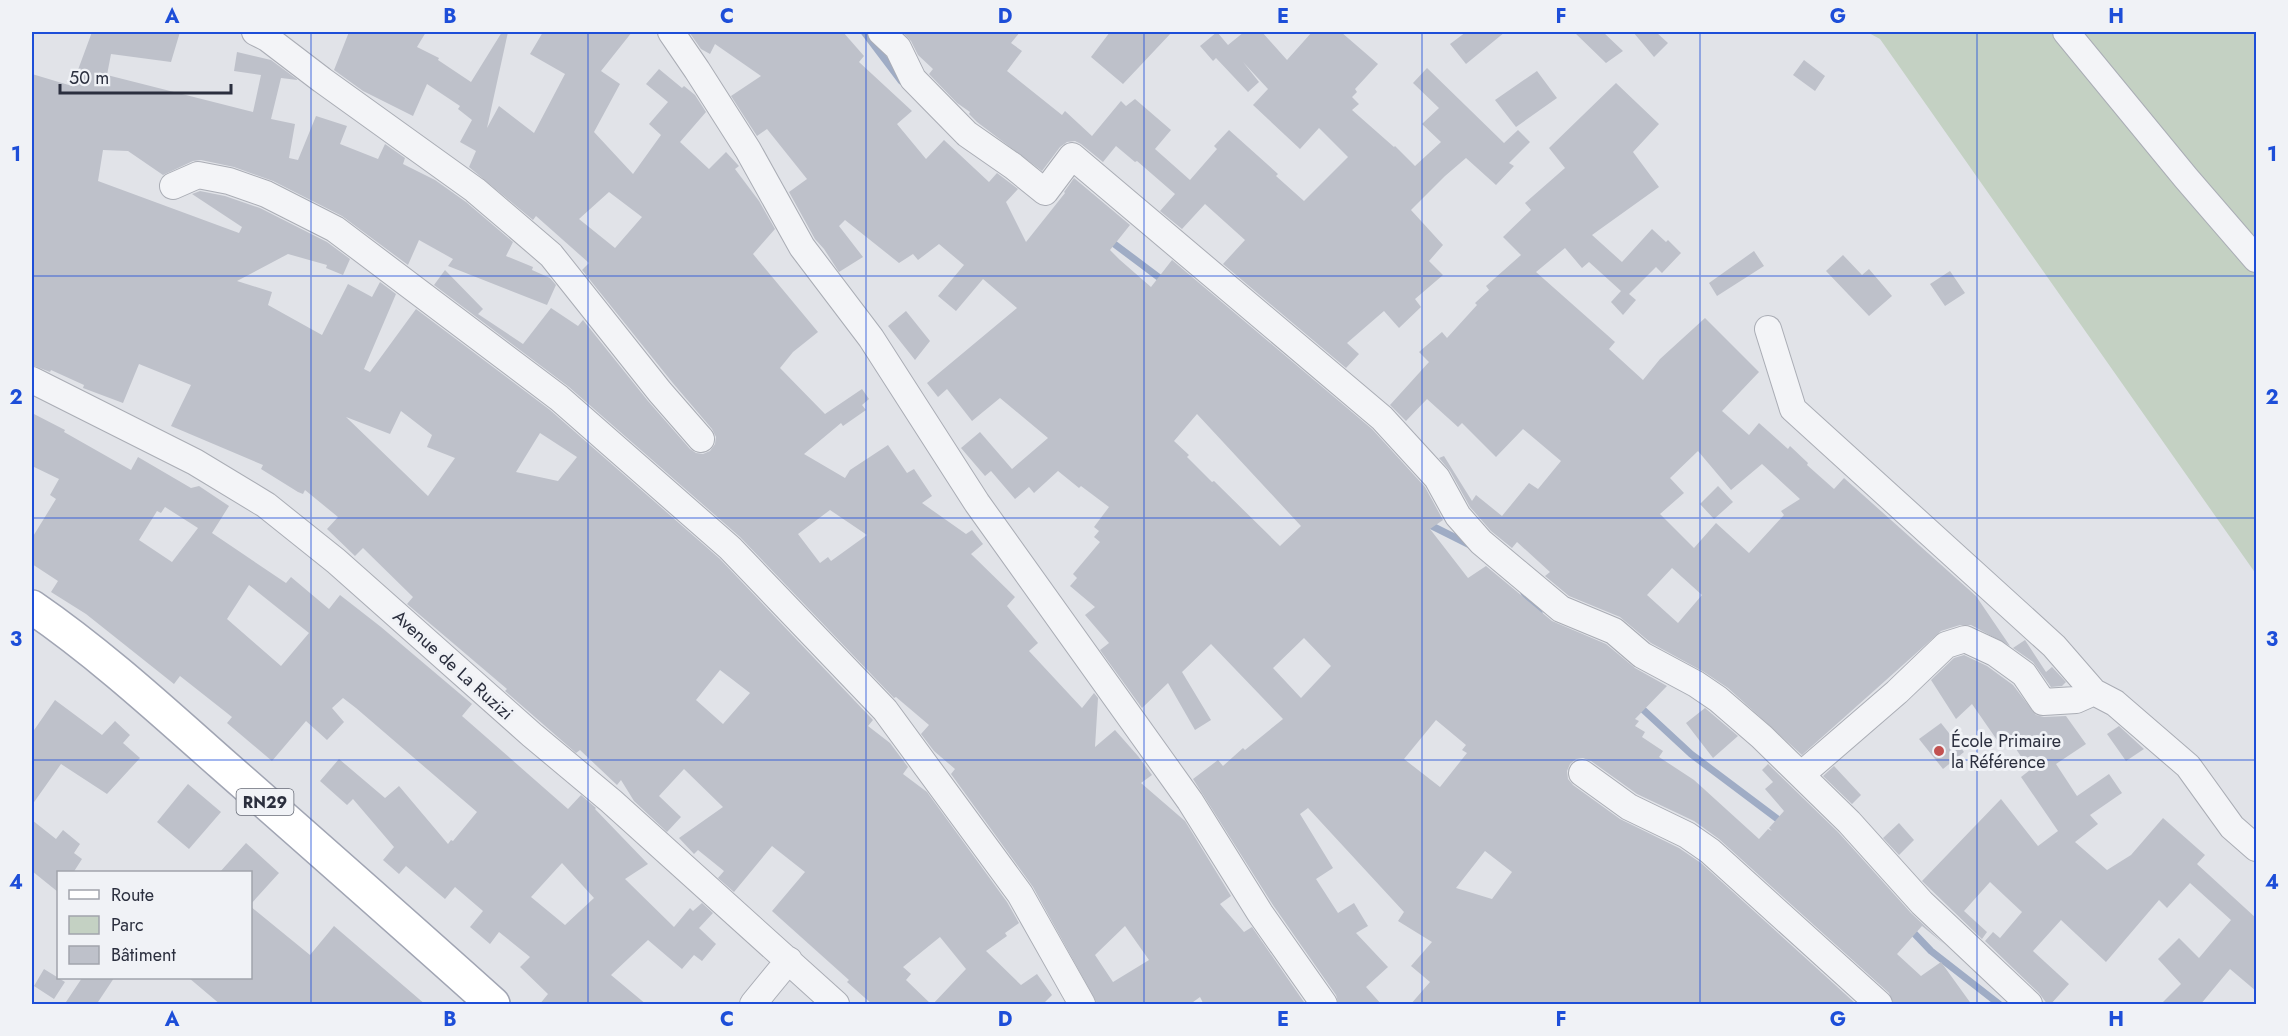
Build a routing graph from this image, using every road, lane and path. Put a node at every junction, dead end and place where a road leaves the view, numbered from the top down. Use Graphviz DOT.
graph roads {
  1 [pos="255,32"];
  2 [pos="671,32"];
  3 [pos="881,32"];
  4 [pos="2066,32"];
  5 [pos="173,186"];
  6 [pos="2256,259"];
  7 [pos="1768,329"];
  8 [pos="32,380"];
  9 [pos="701,439"];
  10 [pos="32,607"];
  11 [pos="2094,692"];
  12 [pos="1582,773"];
  13 [pos="1802,774"];
  14 [pos="2256,848"];
  15 [pos="789,960"];
  16 [pos="493,1005"];
  17 [pos="753,1005"];
  18 [pos="836,1005"];
  19 [pos="1082,1005"];
  20 [pos="1324,1005"];
  21 [pos="1879,1005"];
  22 [pos="2029,1005"];
  1 -- 9 [label="street"];
  2 -- 20 [label="street"];
  3 -- 13 [label="street"];
  4 -- 6 [label="street"];
  5 -- 19 [label="street"];
  7 -- 11 [label="street"];
  8 -- 15 [label="street, Avenue de La Ruzizi"];
  10 -- 16 [label="main road, RN29"];
  11 -- 13 [label="street"];
  11 -- 14 [label="street"];
  12 -- 21 [label="street"];
  13 -- 22 [label="street"];
  15 -- 17 [label="street"];
  15 -- 18 [label="street, Avenue de La Ruzizi"];
}
